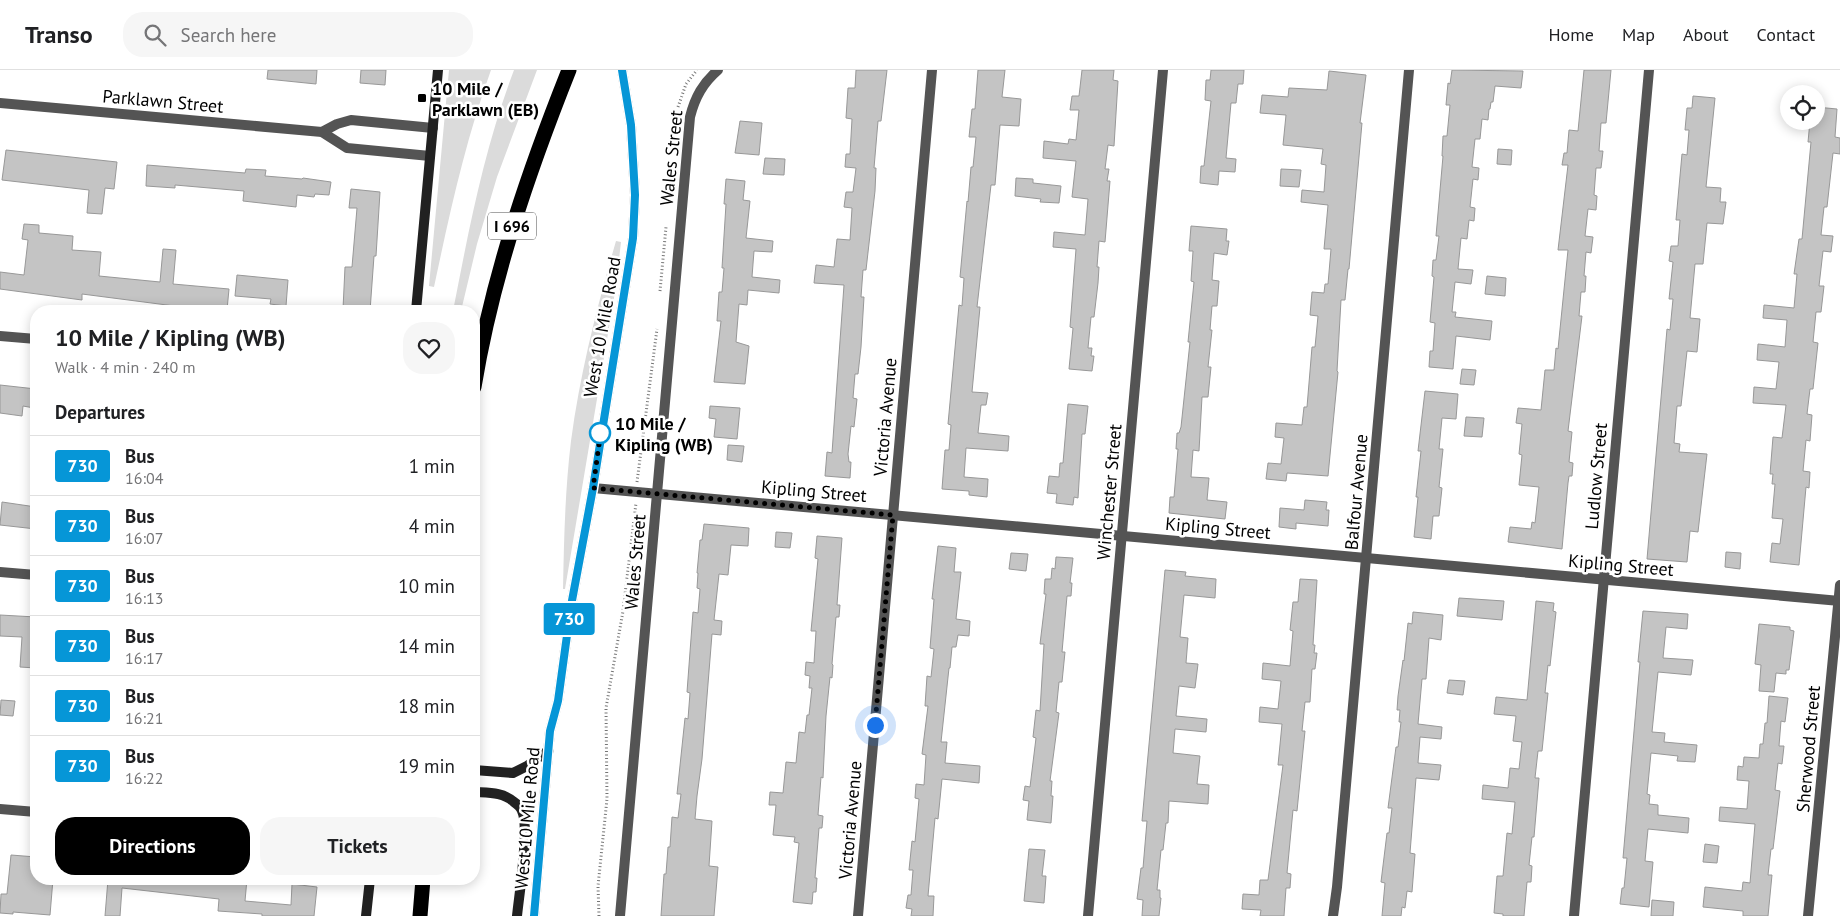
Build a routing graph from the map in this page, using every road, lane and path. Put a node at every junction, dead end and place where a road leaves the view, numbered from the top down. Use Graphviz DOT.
graph roads {
  1 [pos="438,70"];
  2 [pos="569,70"];
  3 [pos="622,70"];
  4 [pos="697,70"];
  5 [pos="718,70"];
  6 [pos="932,70"];
  7 [pos="1163,70"];
  8 [pos="1409,70"];
  9 [pos="1650,70"];
  10 [pos="0,103"];
  11 [pos="677,115"];
  12 [pos="433,128"];
  13 [pos="322,132"];
  14 [pos="430,156"];
  15 [pos="666,224"];
  16 [pos="660,292"];
  17 [pos="417,305"];
  18 [pos="658,321"];
  19 [pos="0,336"];
  20 [pos="30,338"];
  21 [pos="480,360"];
  22 [pos="638,481"];
  23 [pos="593,488"];
  24 [pos="658,494"];
  25 [pos="636,503"];
  26 [pos="893,515"];
  27 [pos="1122,536"];
  28 [pos="1366,559"];
  29 [pos="0,572"];
  30 [pos="30,574"];
  31 [pos="1603,580"];
  32 [pos="1840,584"];
  33 [pos="1839,601"];
  34 [pos="549,750"];
  35 [pos="480,770"];
  36 [pos="480,792"];
  37 [pos="0,808"];
  38 [pos="30,811"];
  39 [pos="369,885"];
  40 [pos="423,885"];
  41 [pos="366,916"];
  42 [pos="420,916"];
  43 [pos="517,916"];
  44 [pos="534,916"];
  45 [pos="599,916"];
  46 [pos="620,916"];
  47 [pos="858,916"];
  48 [pos="1088,916"];
  49 [pos="1334,916"];
  50 [pos="1574,916"];
  51 [pos="1808,916"];
  1 -- 12 [label="main road"];
  2 -- 21 [label="highway, I 696"];
  3 -- 23 [label="main road, West 10 Mile Road"];
  4 -- 11 [label="path"];
  5 -- 24 [label="street, Wales Street"];
  6 -- 26 [label="street, Victoria Avenue"];
  7 -- 27 [label="street, Winchester Street"];
  8 -- 28 [label="street, Balfour Avenue"];
  9 -- 31 [label="street, Ludlow Street"];
  10 -- 13 [label="street, Parklawn Street"];
  12 -- 13 [label="street, Parklawn Street"];
  12 -- 14 [label="main road"];
  13 -- 14 [label="street, Parklawn Street"];
  14 -- 17 [label="main road"];
  15 -- 16 [label="path"];
  18 -- 22 [label="path"];
  19 -- 20 [label="street"];
  23 -- 24 [label="street, Kipling Street"];
  23 -- 34 [label="main road, West 10 Mile Road"];
  24 -- 26 [label="street, Kipling Street"];
  24 -- 46 [label="street, Wales Street"];
  25 -- 45 [label="path"];
  26 -- 27 [label="street, Kipling Street"];
  26 -- 47 [label="street, Victoria Avenue"];
  27 -- 28 [label="street, Kipling Street"];
  27 -- 48 [label="street, Winchester Street"];
  28 -- 31 [label="street, Kipling Street"];
  28 -- 49 [label="street, Balfour Avenue"];
  29 -- 30 [label="street"];
  31 -- 33 [label="street, Kipling Street"];
  31 -- 50 [label="street, Ludlow Street"];
  32 -- 33 [label="street, Sherwood Street"];
  33 -- 51 [label="street, Sherwood Street"];
  34 -- 35 [label="main road"];
  34 -- 44 [label="main road, West 10 Mile Road"];
  36 -- 43 [label="main road"];
  37 -- 38 [label="street"];
  39 -- 41 [label="main road"];
  40 -- 42 [label="highway"];
}
